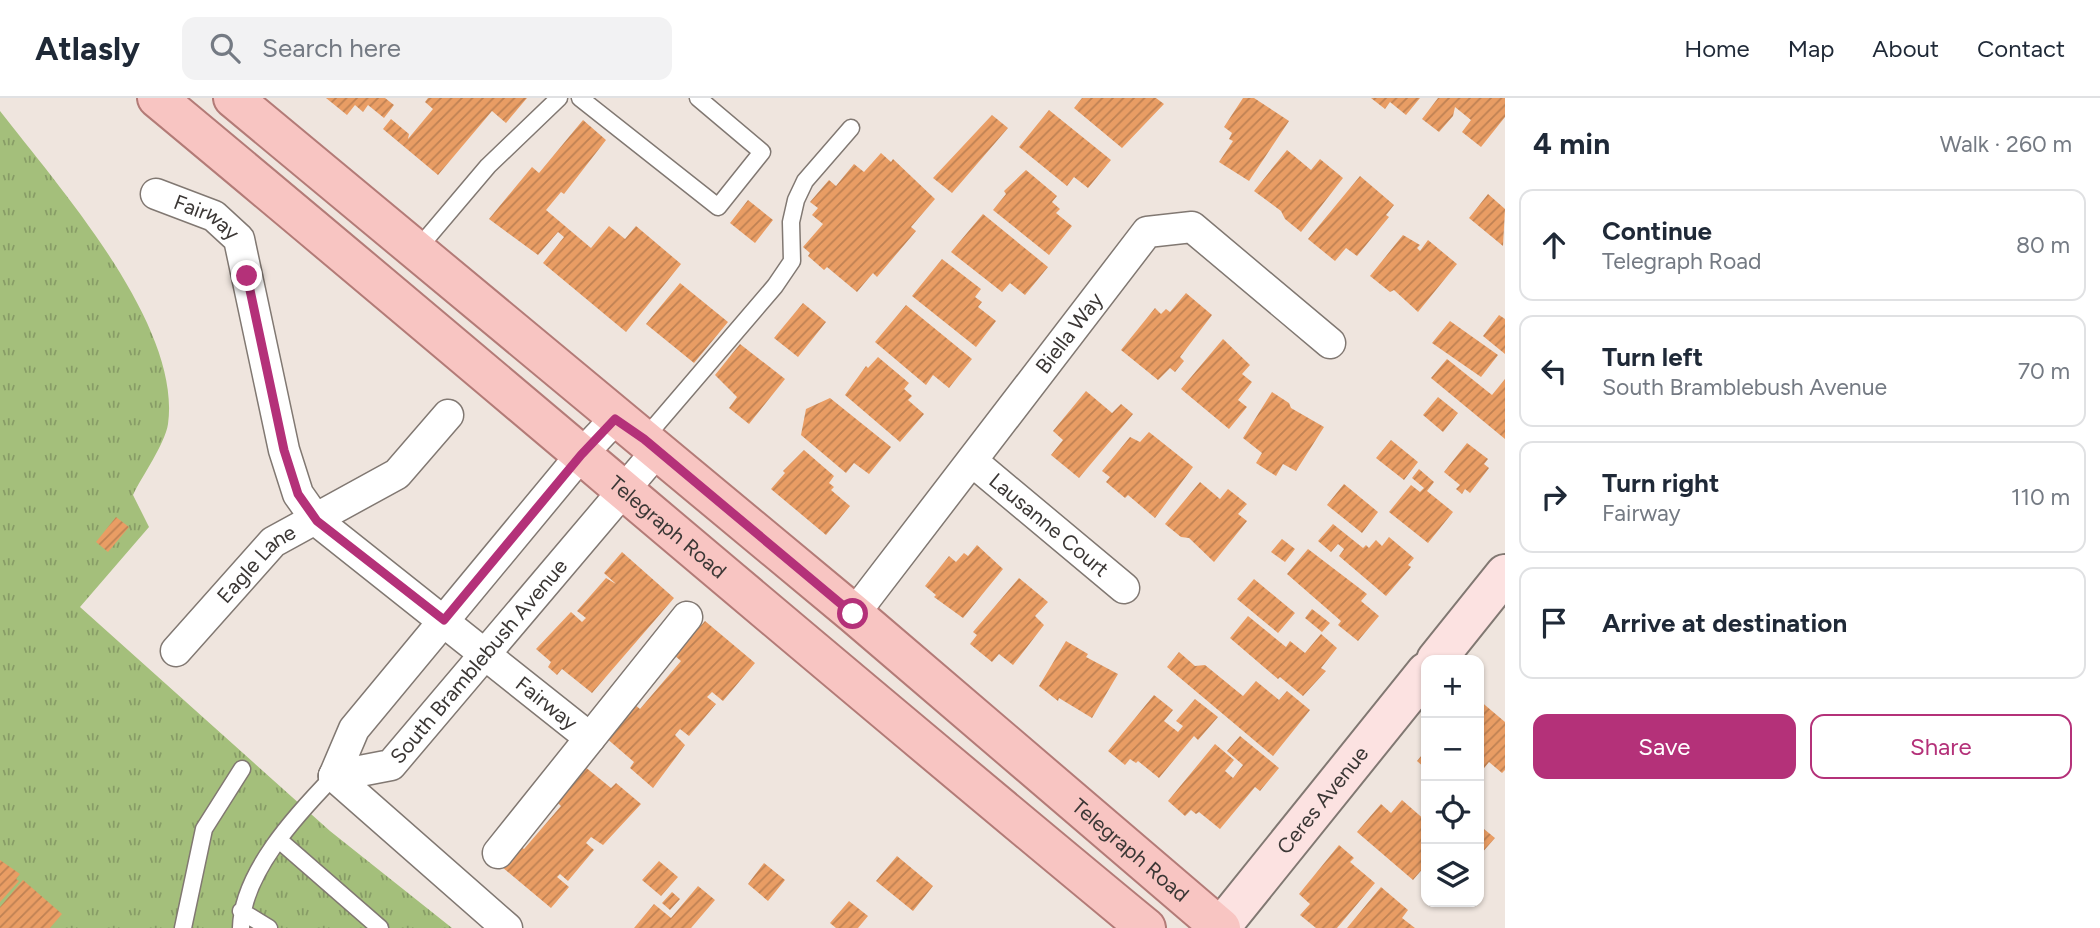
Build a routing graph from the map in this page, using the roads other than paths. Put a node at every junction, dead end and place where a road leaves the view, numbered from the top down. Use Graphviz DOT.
graph roads {
  1 [pos="157,98"];
  2 [pos="233,98"];
  3 [pos="559,98"];
  4 [pos="580,98"];
  5 [pos="698,98"];
  6 [pos="851,128"];
  7 [pos="156,194"];
  8 [pos="416,251"];
  9 [pos="1330,343"];
  10 [pos="448,415"];
  11 [pos="639,437"];
  12 [pos="581,455"];
  13 [pos="972,461"];
  14 [pos="625,489"];
  15 [pos="316,518"];
  16 [pos="1505,574"];
  17 [pos="1124,588"];
  18 [pos="853,614"];
  19 [pos="687,617"];
  20 [pos="444,620"];
  21 [pos="176,651"];
  22 [pos="486,653"];
  23 [pos="1440,655"];
  24 [pos="1421,678"];
  25 [pos="590,738"];
  26 [pos="242,769"];
  27 [pos="334,776"];
  28 [pos="279,840"];
  29 [pos="498,853"];
  30 [pos="241,911"];
  31 [pos="183,928"];
  32 [pos="241,928"];
  33 [pos="269,928"];
  34 [pos="380,928"];
  35 [pos="507,928"];
  36 [pos="1146,928"];
  37 [pos="1221,928"];
  1 -- 12 [label="main road, Telegraph Road"];
  2 -- 8 [label="main road, Telegraph Road"];
  3 -- 8 [label="lane"];
  4 -- 5 [label="lane"];
  6 -- 11 [label="lane"];
  7 -- 15 [label="street, Fairway"];
  8 -- 11 [label="main road, Telegraph Road"];
  9 -- 13 [label="street, Biella Way"];
  10 -- 15 [label="street, Eagle Lane"];
  11 -- 12 [label="street"];
  11 -- 14 [label="street, South Bramblebush Avenue"];
  11 -- 18 [label="main road, Telegraph Road"];
  12 -- 14 [label="main road, Telegraph Road"];
  12 -- 20 [label="street"];
  13 -- 17 [label="street, Lausanne Court"];
  13 -- 18 [label="street, Biella Way"];
  14 -- 22 [label="street, South Bramblebush Avenue"];
  14 -- 36 [label="main road, Telegraph Road"];
  15 -- 20 [label="street, Fairway"];
  15 -- 21 [label="street, Eagle Lane"];
  16 -- 23 [label="street"];
  18 -- 37 [label="main road, Telegraph Road"];
  19 -- 25 [label="street"];
  20 -- 22 [label="street, Fairway"];
  20 -- 27 [label="street"];
  22 -- 25 [label="street, Fairway"];
  22 -- 27 [label="street, South Bramblebush Avenue"];
  24 -- 37 [label="street, Ceres Avenue"];
  25 -- 29 [label="street"];
  26 -- 31 [label="lane"];
  27 -- 28 [label="lane"];
  27 -- 35 [label="street"];
  28 -- 30 [label="lane"];
  28 -- 34 [label="lane"];
  30 -- 32 [label="lane"];
  30 -- 33 [label="lane"];
}
